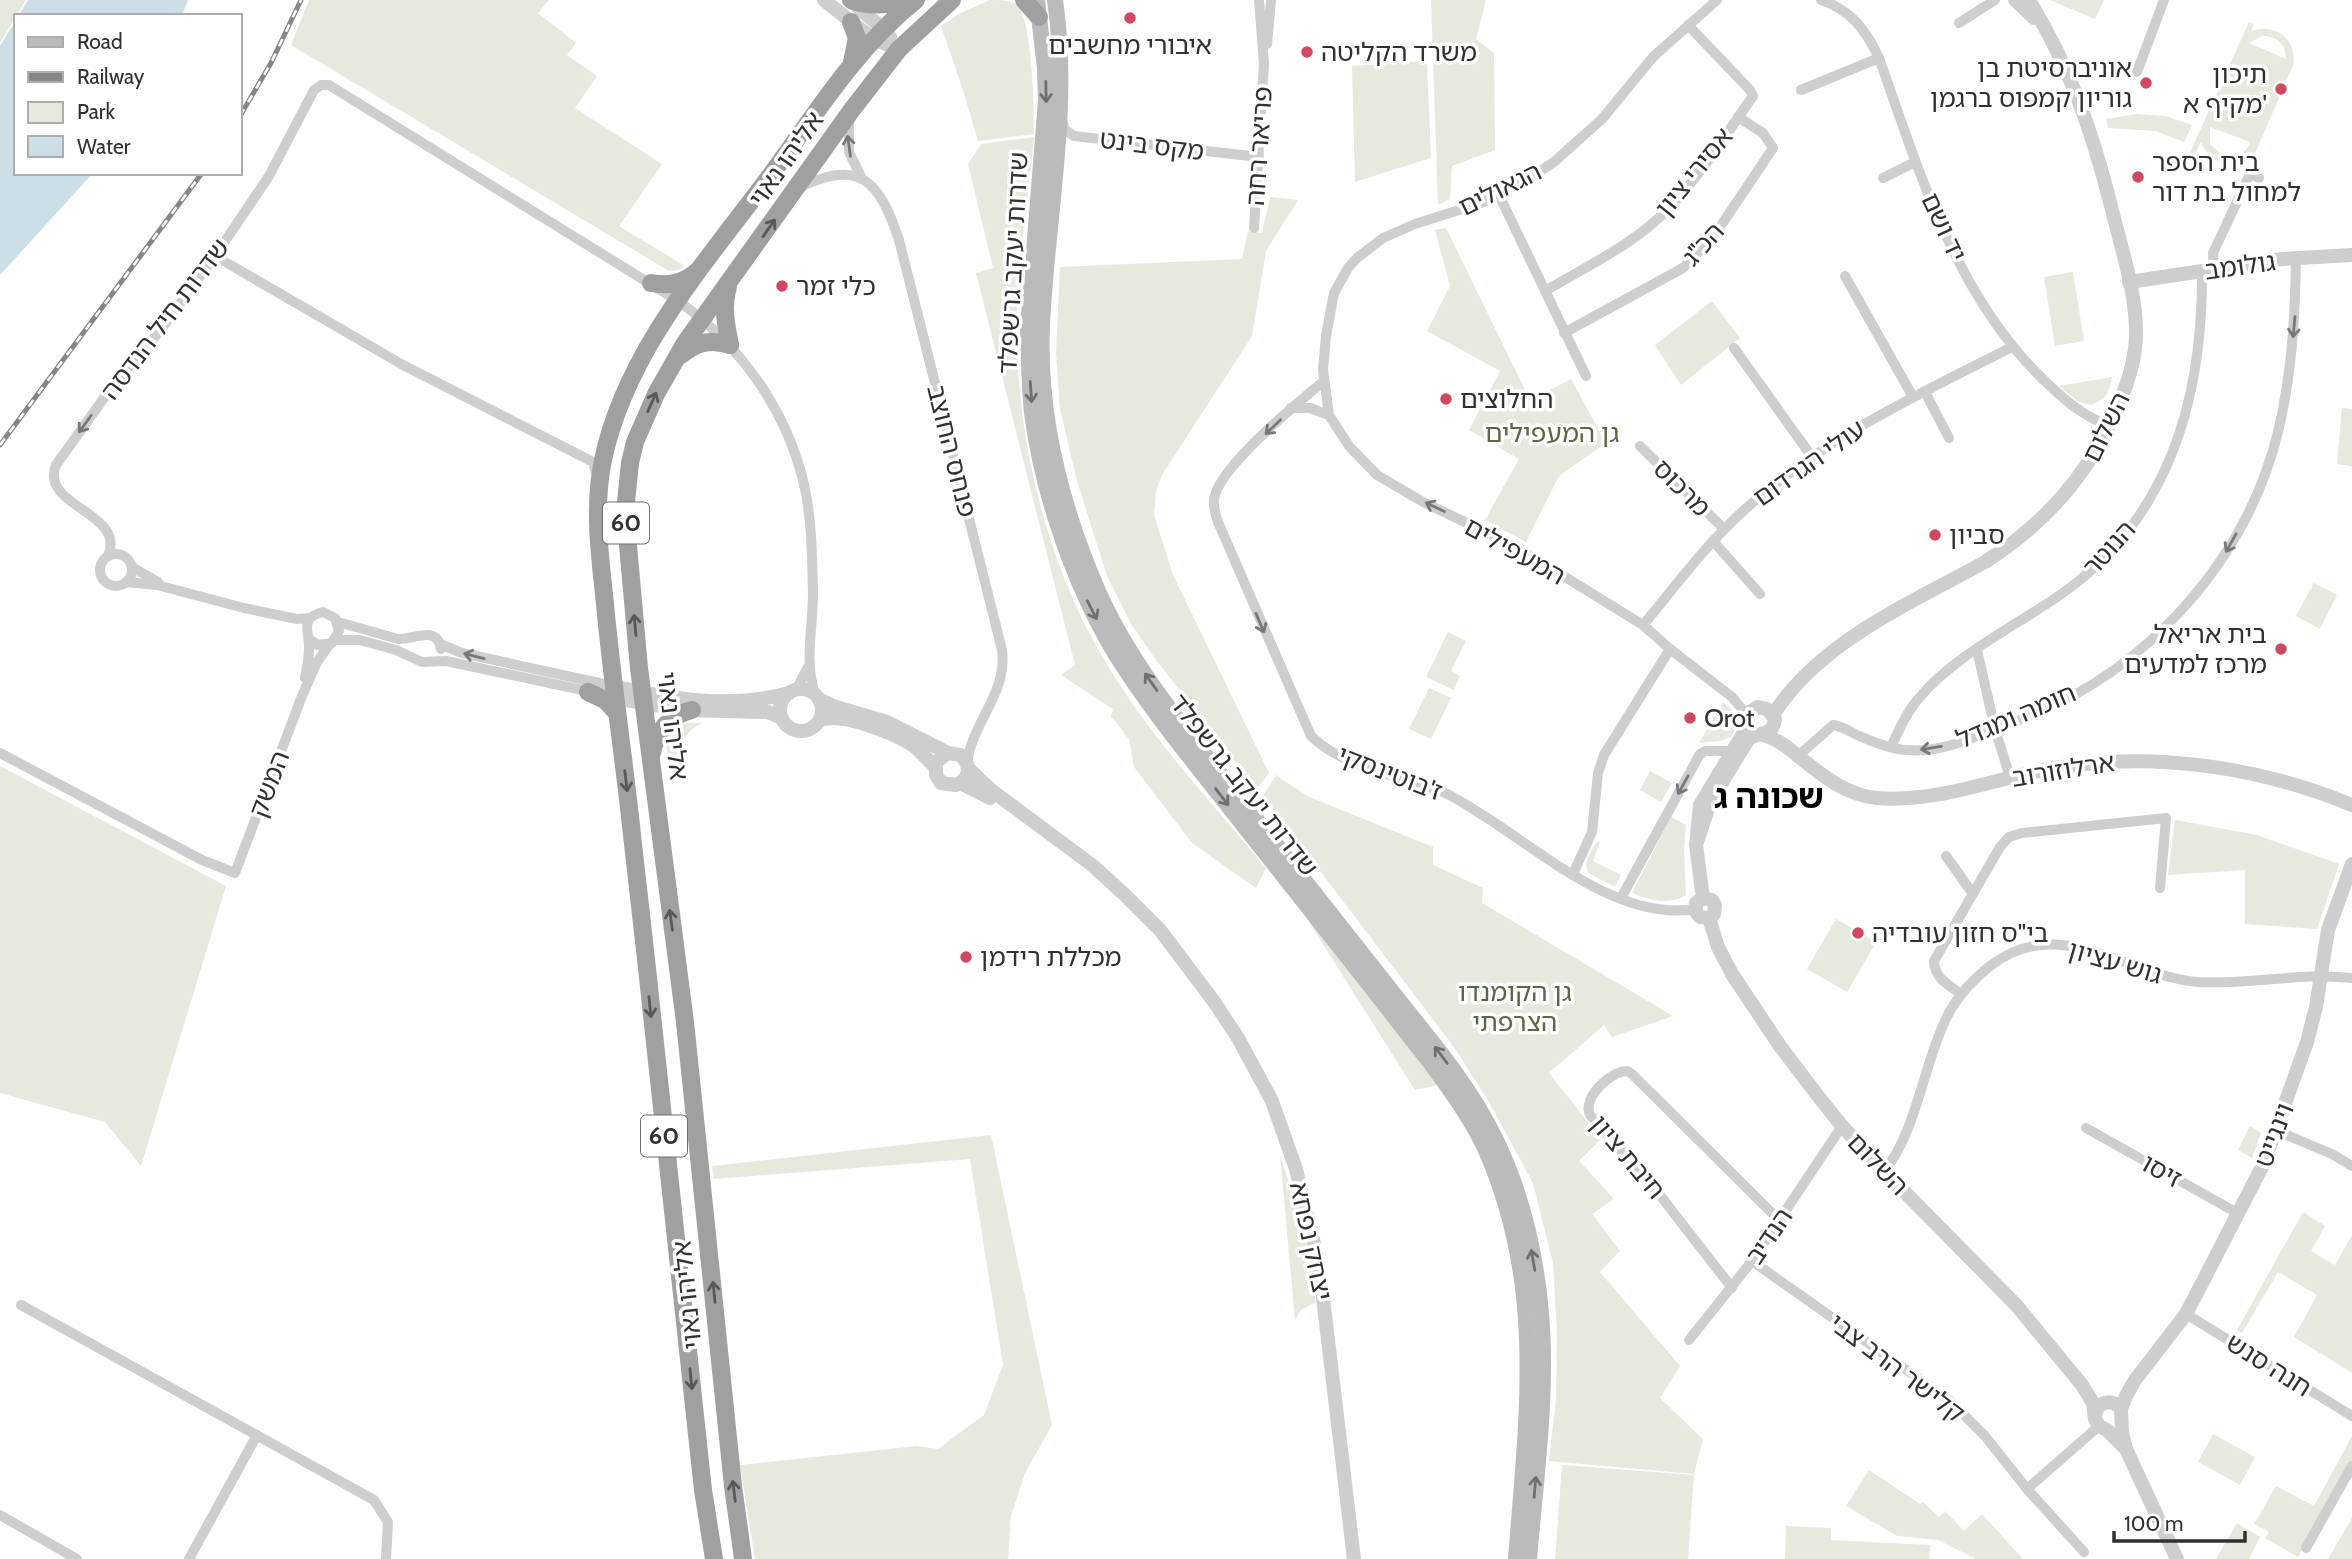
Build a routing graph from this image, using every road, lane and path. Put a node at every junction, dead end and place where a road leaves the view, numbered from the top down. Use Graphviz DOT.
graph roads {
  1 [pos="824,0"];
  2 [pos="850,0"];
  3 [pos="907,0"];
  4 [pos="916,0"];
  5 [pos="952,0"];
  6 [pos="1024,0"];
  7 [pos="1259,0"];
  8 [pos="1271,0"];
  9 [pos="1717,0"];
  10 [pos="1821,0"];
  11 [pos="1995,0"];
  12 [pos="2015,0"];
  13 [pos="2029,0"];
  14 [pos="2164,0"];
  15 [pos="1058,4"];
  16 [pos="1038,9"];
  17 [pos="851,22"];
  18 [pos="1959,23"];
  19 [pos="1688,25"];
  20 [pos="2048,30"];
  21 [pos="878,34"];
  22 [pos="899,49"];
  23 [pos="1879,58"];
  24 [pos="1264,64"];
  25 [pos="852,65"];
  26 [pos="2137,72"];
  27 [pos="1801,90"];
  28 [pos="851,111"];
  29 [pos="1060,112"];
  30 [pos="1738,117"];
  31 [pos="1259,157"];
  32 [pos="1915,162"];
  33 [pos="1883,178"];
  34 [pos="2259,178"];
  35 [pos="862,179"];
  36 [pos="796,189"];
  37 [pos="1499,195"];
  38 [pos="1254,228"];
  39 [pos="2352,255"];
  40 [pos="215,257"];
  41 [pos="2296,258"];
  42 [pos="703,265"];
  43 [pos="2208,270"];
  44 [pos="1845,276"];
  45 [pos="2129,282"];
  46 [pos="729,283"];
  47 [pos="651,284"];
  48 [pos="1545,291"];
  49 [pos="678,301"];
  50 [pos="703,319"];
  51 [pos="662,324"];
  52 [pos="1564,333"];
  53 [pos="730,345"];
  54 [pos="2012,347"];
  55 [pos="1734,348"];
  56 [pos="673,362"];
  57 [pos="1586,376"];
  58 [pos="1324,381"];
  59 [pos="1925,392"];
  60 [pos="1913,397"];
  61 [pos="1291,408"];
  62 [pos="1329,415"];
  63 [pos="2110,426"];
  64 [pos="1949,438"];
  65 [pos="1640,446"];
  66 [pos="1812,457"];
  67 [pos="599,487"];
  68 [pos="1724,529"];
  69 [pos="1713,541"];
  70 [pos="108,556"];
  71 [pos="132,567"];
  72 [pos="126,582"];
  73 [pos="173,590"];
  74 [pos="1760,593"];
  75 [pos="272,613"];
  76 [pos="310,618"];
  77 [pos="338,622"];
  78 [pos="1643,625"];
  79 [pos="307,635"];
  80 [pos="416,638"];
  81 [pos="332,642"];
  82 [pos="440,644"];
  83 [pos="1670,649"];
  84 [pos="1977,650"];
  85 [pos="415,657"];
  86 [pos="434,660"];
  87 [pos="809,665"];
  88 [pos="611,668"];
  89 [pos="588,687"];
  90 [pos="793,692"];
  91 [pos="302,696"];
  92 [pos="817,696"];
  93 [pos="642,698"];
  94 [pos="615,699"];
  95 [pos="692,710"];
  96 [pos="1761,715"];
  97 [pos="782,718"];
  98 [pos="820,720"];
  99 [pos="976,729"];
  100 [pos="1995,729"];
  101 [pos="1759,735"];
  102 [pos="1785,746"];
  103 [pos="1891,747"];
  104 [pos="1732,751"];
  105 [pos="951,752"];
  106 [pos="0,753"];
  107 [pos="1798,756"];
  108 [pos="650,763"];
  109 [pos="967,766"];
  110 [pos="935,767"];
  111 [pos="2010,777"];
  112 [pos="960,783"];
  113 [pos="2352,805"];
  114 [pos="1696,845"];
  115 [pos="1946,856"];
  116 [pos="2352,864"];
  117 [pos="1573,874"];
  118 [pos="2160,888"];
  119 [pos="1973,894"];
  120 [pos="1621,898"];
  121 [pos="1699,903"];
  122 [pos="1179,953"];
  123 [pos="2322,976"];
  124 [pos="2352,978"];
  125 [pos="1961,994"];
  126 [pos="1842,1126"];
  127 [pos="2086,1128"];
  128 [pos="2277,1131"];
  129 [pos="2352,1166"];
  130 [pos="1884,1171"];
  131 [pos="2239,1214"];
  132 [pos="1779,1220"];
  133 [pos="1752,1261"];
  134 [pos="1732,1288"];
  135 [pos="21,1305"];
  136 [pos="2186,1314"];
  137 [pos="1689,1340"];
  138 [pos="2082,1385"];
  139 [pos="2115,1408"];
  140 [pos="2352,1416"];
  141 [pos="2100,1424"];
  142 [pos="257,1435"];
  143 [pos="2126,1449"];
  144 [pos="2352,1466"];
  145 [pos="2027,1489"];
  146 [pos="0,1515"];
  147 [pos="2306,1548"];
  148 [pos="2084,1552"];
  149 [pos="1522,1556"];
  150 [pos="77,1559"];
  151 [pos="188,1559"];
  152 [pos="386,1559"];
  153 [pos="714,1559"];
  154 [pos="743,1559"];
  155 [pos="1354,1559"];
  156 [pos="2177,1559"];
  1 -- 17 [label="street"];
  2 -- 3 [label="highway"];
  2 -- 21 [label="street"];
  4 -- 21 [label="highway, אליהו נאוי / 60"];
  5 -- 22 [label="highway, אליהו נאוי / 60"];
  6 -- 16 [label="highway"];
  7 -- 24 [label="street, פריאר רחה"];
  8 -- 24 [label="street, פריאר רחה"];
  9 -- 19 [label="street, הגאולים"];
  10 -- 23 [label="street, יד ושם"];
  11 -- 18 [label="street"];
  12 -- 20 [label="street, השלום"];
  13 -- 20 [label="street, השלום"];
  14 -- 26 [label="street"];
  15 -- 29 [label="main road, שדרות יעקב גרשפלד"];
  16 -- 149 [label="main road, שדרות יעקב גרשפלד, one-way"];
  17 -- 21 [label="street"];
  17 -- 25 [label="highway"];
  19 -- 30 [label="street, אסירי ציון"];
  19 -- 37 [label="street, הגאולים"];
  20 -- 45 [label="street, השלום"];
  21 -- 22 [label="street"];
  21 -- 25 [label="highway, אליהו נאוי / 60"];
  22 -- 28 [label="highway, אליהו נאוי / 60"];
  23 -- 27 [label="street"];
  23 -- 32 [label="street, יד ושם"];
  24 -- 31 [label="street, פריאר רחה"];
  25 -- 42 [label="highway, אליהו נאוי / 60"];
  35 -- 28 [label="street, פנחס החוצב, one-way"];
  28 -- 36 [label="highway, אליהו נאוי / 60"];
  29 -- 31 [label="street, מקס בינט"];
  149 -- 29 [label="main road, שדרות יעקב גרשפלד, one-way"];
  30 -- 48 [label="street, אסירי ציון"];
  30 -- 52 [label="street, הכ\"ג"];
  31 -- 38 [label="street, פריאר רחה"];
  32 -- 33 [label="street"];
  32 -- 54 [label="street, יד ושם"];
  34 -- 43 [label="street, הנוטר"];
  35 -- 36 [label="street"];
  35 -- 99 [label="street, פנחס החוצב"];
  46 -- 36 [label="highway, אליהו נאוי / 60, one-way"];
  37 -- 48 [label="street"];
  37 -- 58 [label="street, הגאולים"];
  39 -- 41 [label="street, גולומב"];
  40 -- 47 [label="street, שדרות חיל הנדסה"];
  40 -- 67 [label="street"];
  40 -- 70 [label="street, שדרות חיל הנדסה, one-way"];
  41 -- 43 [label="street, גולומב"];
  41 -- 100 [label="street, חומה ומגדל, one-way"];
  42 -- 47 [label="highway"];
  42 -- 49 [label="highway, אליהו נאוי / 60"];
  43 -- 45 [label="street, גולומב"];
  43 -- 84 [label="street, הנוטר"];
  44 -- 60 [label="street"];
  45 -- 63 [label="street, השלום"];
  46 -- 50 [label="highway, אליהו נאוי / 60"];
  46 -- 53 [label="highway"];
  47 -- 49 [label="street"];
  47 -- 51 [label="highway"];
  48 -- 52 [label="street"];
  49 -- 50 [label="street"];
  49 -- 51 [label="highway, אליהו נאוי / 60"];
  50 -- 53 [label="street"];
  50 -- 56 [label="highway, אליהו נאוי / 60"];
  51 -- 67 [label="highway, אליהו נאוי / 60"];
  52 -- 57 [label="street"];
  53 -- 56 [label="highway"];
  53 -- 87 [label="street"];
  54 -- 59 [label="street, עולי הגרדום"];
  54 -- 63 [label="street, יד ושם"];
  55 -- 66 [label="street"];
  93 -- 56 [label="highway, אליהו נאוי / 60, one-way"];
  58 -- 61 [label="street, ז'בוטינסקי"];
  58 -- 62 [label="street, המעפילים"];
  59 -- 60 [label="street, עולי הגרדום"];
  59 -- 64 [label="street"];
  60 -- 66 [label="street, עולי הגרדום"];
  61 -- 62 [label="street"];
  61 -- 117 [label="street, ז'בוטינסקי, one-way"];
  78 -- 62 [label="street, המעפילים, one-way"];
  63 -- 96 [label="street, השלום"];
  65 -- 68 [label="street, מרכוס"];
  66 -- 68 [label="street, עולי הגרדום"];
  67 -- 88 [label="highway, אליהו נאוי / 60"];
  68 -- 69 [label="street, עולי הגרדום"];
  69 -- 74 [label="street, מרכוס"];
  69 -- 78 [label="street, עולי הגרדום"];
  70 -- 71 [label="street"];
  70 -- 72 [label="street"];
  71 -- 72 [label="street"];
  71 -- 73 [label="street"];
  72 -- 73 [label="street"];
  73 -- 75 [label="street"];
  75 -- 76 [label="street"];
  75 -- 79 [label="street"];
  76 -- 77 [label="street"];
  76 -- 79 [label="street"];
  77 -- 80 [label="street"];
  77 -- 81 [label="street"];
  78 -- 83 [label="street, המעפילים"];
  79 -- 81 [label="street"];
  79 -- 91 [label="street, המשק"];
  80 -- 82 [label="street"];
  80 -- 85 [label="street"];
  81 -- 85 [label="street"];
  81 -- 91 [label="street, המשק"];
  82 -- 86 [label="street"];
  89 -- 82 [label="street, one-way"];
  83 -- 96 [label="street, המעפילים"];
  83 -- 117 [label="street"];
  84 -- 100 [label="street"];
  84 -- 103 [label="street, הנוטר"];
  85 -- 86 [label="street"];
  86 -- 89 [label="street"];
  87 -- 90 [label="street"];
  87 -- 92 [label="street"];
  88 -- 89 [label="highway"];
  88 -- 94 [label="highway, אליהו נאוי / 60"];
  89 -- 94 [label="street"];
  89 -- 94 [label="highway"];
  90 -- 92 [label="street"];
  90 -- 93 [label="street"];
  90 -- 97 [label="street"];
  91 -- 106 [label="street, המשק"];
  92 -- 98 [label="street"];
  92 -- 105 [label="street"];
  93 -- 94 [label="street"];
  93 -- 95 [label="street"];
  93 -- 108 [label="highway, אליהו נאוי / 60"];
  94 -- 153 [label="highway, אליהו נאוי / 60, one-way"];
  95 -- 97 [label="street"];
  95 -- 108 [label="highway"];
  96 -- 101 [label="street"];
  96 -- 101 [label="street, השלום"];
  96 -- 102 [label="street, ארלוזורוב"];
  96 -- 104 [label="street, השלום"];
  97 -- 98 [label="street"];
  98 -- 110 [label="street"];
  99 -- 105 [label="street, פנחס החוצב"];
  99 -- 109 [label="street, פנחס החוצב"];
  100 -- 103 [label="street, חומה ומגדל, one-way"];
  100 -- 111 [label="street"];
  101 -- 102 [label="street, ארלוזורוב"];
  101 -- 114 [label="street, השלום"];
  102 -- 107 [label="street, ארלוזורוב"];
  103 -- 107 [label="street, חומה ומגדל"];
  104 -- 114 [label="street, השלום"];
  104 -- 120 [label="street, one-way"];
  105 -- 109 [label="street"];
  105 -- 110 [label="street"];
  107 -- 111 [label="street, ארלוזורוב"];
  154 -- 108 [label="highway, אליהו נאוי / 60, one-way"];
  109 -- 112 [label="street"];
  109 -- 122 [label="street, יצחק נפחא"];
  110 -- 112 [label="street"];
  111 -- 113 [label="street, ארלוזורוב"];
  112 -- 122 [label="street, יצחק נפחא"];
  114 -- 121 [label="street, השלום"];
  115 -- 119 [label="street"];
  116 -- 123 [label="street, וינגייט"];
  117 -- 120 [label="street, ז'בוטינסקי"];
  118 -- 119 [label="street"];
  119 -- 125 [label="street"];
  120 -- 121 [label="street, ז'בוטינסקי"];
  121 -- 126 [label="street, השלום"];
  122 -- 155 [label="street, יצחק נפחא"];
  123 -- 124 [label="street, גוש עציון"];
  123 -- 125 [label="street, גוש עציון"];
  123 -- 128 [label="street, וינגייט"];
  125 -- 130 [label="street, גוש עציון"];
  126 -- 130 [label="street, השלום"];
  126 -- 132 [label="street, הנדיב"];
  127 -- 131 [label="street, זיסו"];
  128 -- 129 [label="street"];
  128 -- 131 [label="street, וינגייט"];
  130 -- 138 [label="street, השלום"];
  131 -- 136 [label="street, וינגייט"];
  132 -- 133 [label="street, הנדיב"];
  132 -- 134 [label="street, חיבת ציון"];
  133 -- 134 [label="street, הנדיב"];
  133 -- 145 [label="street, קלישר הרב צבי"];
  134 -- 137 [label="street, הנדיב"];
  135 -- 142 [label="street"];
  136 -- 139 [label="street, וינגייט"];
  136 -- 140 [label="street, חנה סנש"];
  138 -- 139 [label="street, השלום"];
  138 -- 141 [label="street, השלום"];
  139 -- 141 [label="street"];
  139 -- 141 [label="street"];
  139 -- 143 [label="street, השלום"];
  141 -- 143 [label="street, השלום"];
  141 -- 145 [label="street"];
  142 -- 151 [label="street"];
  142 -- 152 [label="street"];
  143 -- 156 [label="street, השלום"];
  144 -- 147 [label="street"];
  145 -- 148 [label="street, קלישר הרב צבי"];
  146 -- 150 [label="street"];
}
